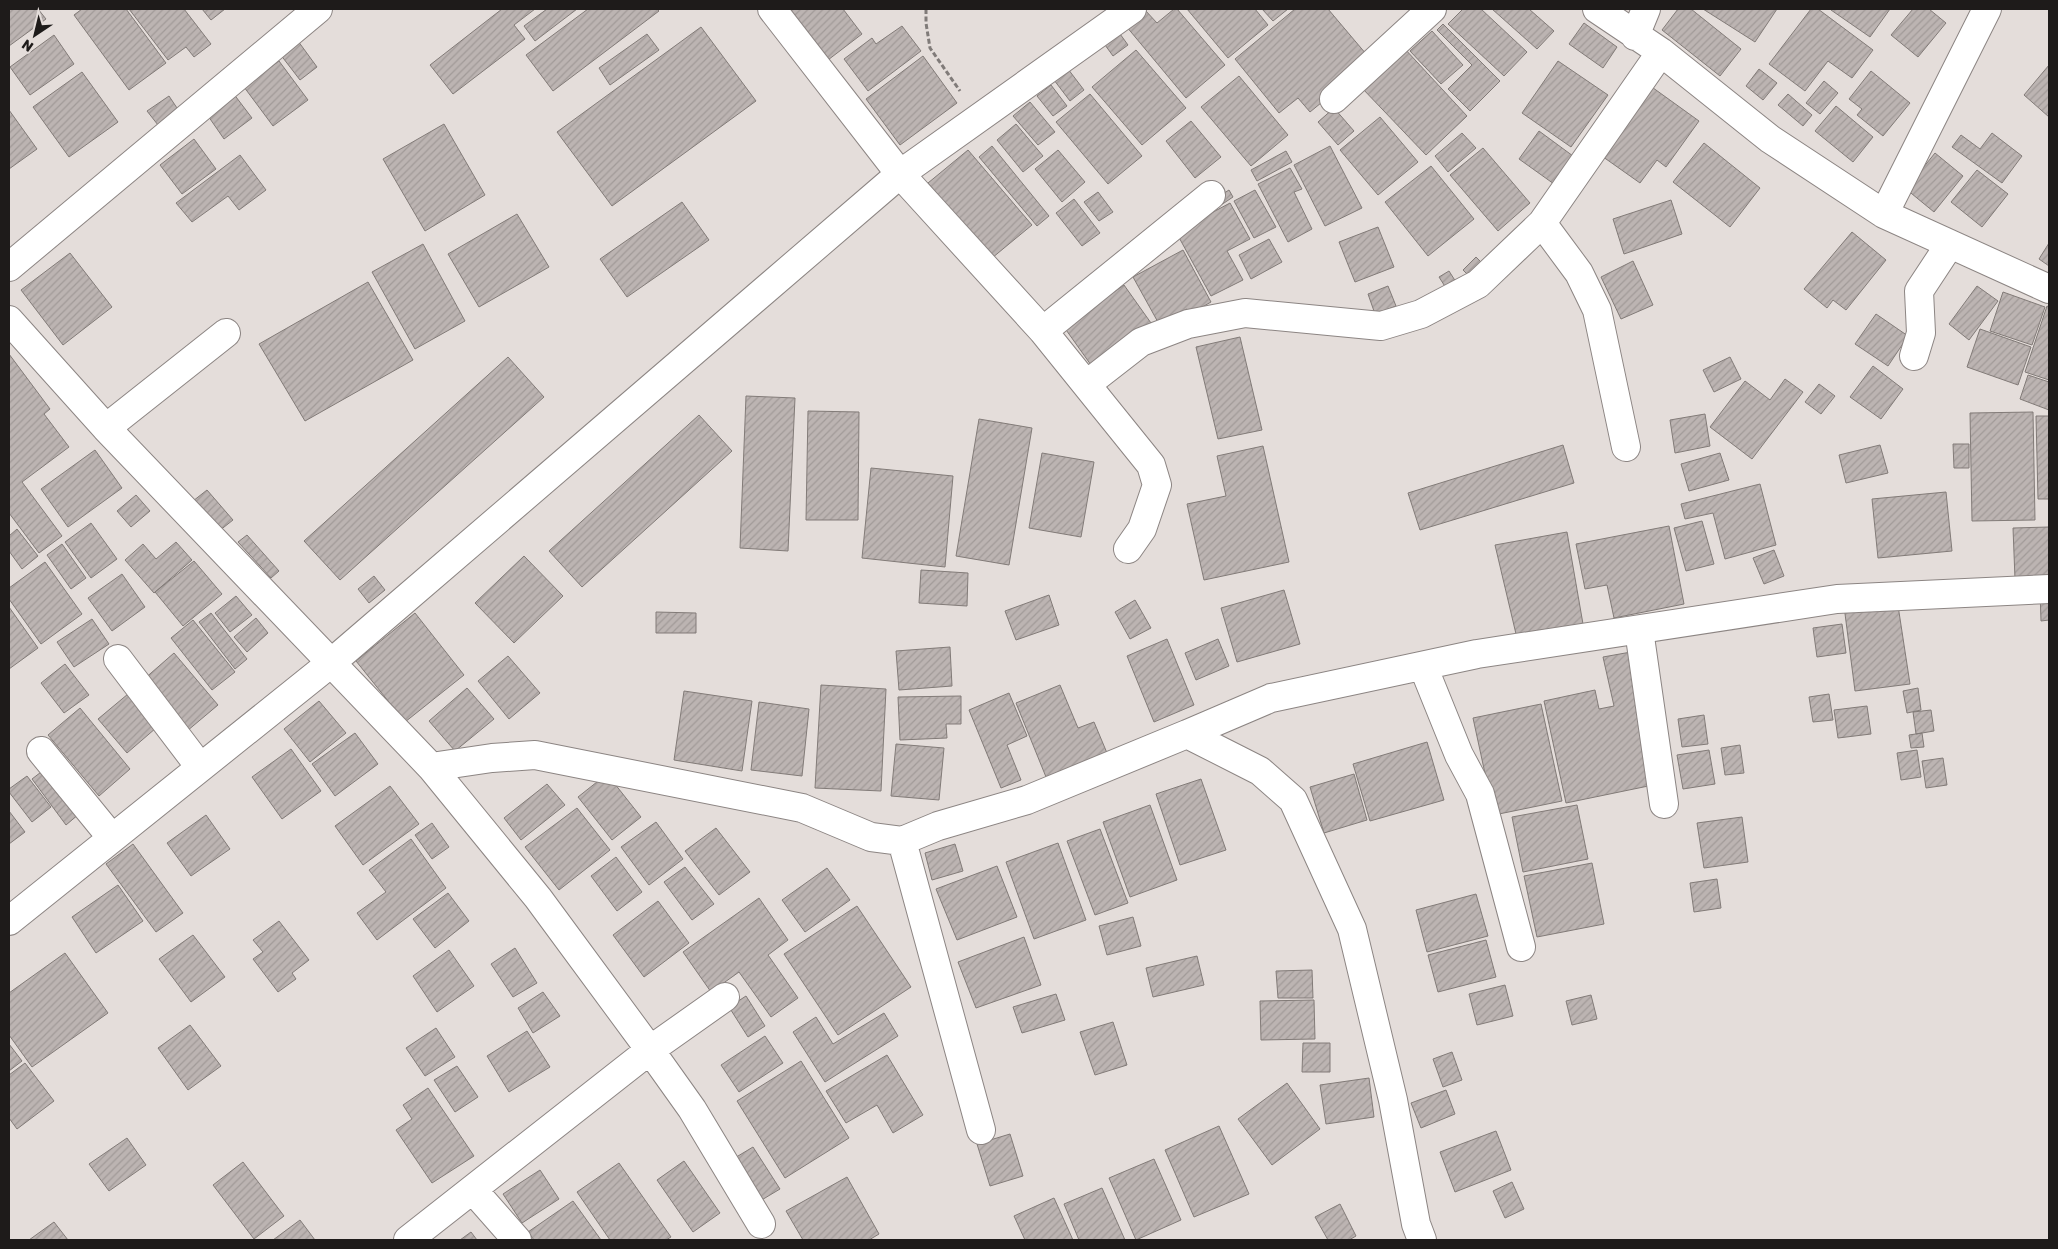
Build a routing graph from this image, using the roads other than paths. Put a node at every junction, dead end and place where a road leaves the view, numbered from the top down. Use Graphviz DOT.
graph roads {
  1 [pos="318,9"];
  2 [pos="772,9"];
  3 [pos="1132,9"];
  4 [pos="1432,9"];
  5 [pos="1597,9"];
  6 [pos="1646,9"];
  7 [pos="1987,9"];
  8 [pos="1635,36"];
  9 [pos="1661,52"];
  10 [pos="1334,99"];
  11 [pos="900,174"];
  12 [pos="1211,195"];
  13 [pos="1884,214"];
  14 [pos="1542,222"];
  15 [pos="1950,244"];
  16 [pos="9,267"];
  17 [pos="2049,289"];
  18 [pos="9,320"];
  19 [pos="1044,331"];
  20 [pos="226,333"];
  21 [pos="1914,356"];
  22 [pos="1087,384"];
  23 [pos="106,428"];
  24 [pos="1626,447"];
  25 [pos="1128,550"];
  26 [pos="2049,589"];
  27 [pos="1639,630"];
  28 [pos="118,659"];
  29 [pos="330,663"];
  30 [pos="1423,666"];
  31 [pos="1187,734"];
  32 [pos="41,751"];
  33 [pos="200,767"];
  34 [pos="431,767"];
  35 [pos="1664,804"];
  36 [pos="112,838"];
  37 [pos="902,841"];
  38 [pos="9,921"];
  39 [pos="1521,947"];
  40 [pos="725,997"];
  41 [pos="650,1050"];
  42 [pos="981,1130"];
  43 [pos="473,1190"];
  44 [pos="761,1224"];
  45 [pos="408,1240"];
  46 [pos="517,1240"];
  47 [pos="1422,1240"];
  1 -- 16 [label="street"];
  2 -- 11 [label="street"];
  3 -- 11 [label="street"];
  4 -- 10 [label="street"];
  5 -- 8 [label="street"];
  6 -- 8 [label="street"];
  7 -- 13 [label="street"];
  8 -- 9 [label="street"];
  9 -- 13 [label="street"];
  9 -- 14 [label="street"];
  11 -- 19 [label="street"];
  11 -- 29 [label="street"];
  12 -- 19 [label="street"];
  13 -- 15 [label="street"];
  14 -- 22 [label="street"];
  14 -- 24 [label="street"];
  15 -- 17 [label="street"];
  15 -- 21 [label="street"];
  18 -- 23 [label="street"];
  19 -- 22 [label="street"];
  20 -- 23 [label="street"];
  22 -- 25 [label="street"];
  23 -- 29 [label="street"];
  26 -- 27 [label="street"];
  27 -- 30 [label="street"];
  27 -- 35 [label="street"];
  28 -- 33 [label="street"];
  29 -- 33 [label="street"];
  29 -- 34 [label="street"];
  30 -- 31 [label="street"];
  30 -- 39 [label="street"];
  31 -- 37 [label="street"];
  31 -- 47 [label="street"];
  32 -- 36 [label="street"];
  33 -- 36 [label="street"];
  34 -- 37 [label="street"];
  34 -- 41 [label="street"];
  36 -- 38 [label="street"];
  37 -- 42 [label="street"];
  40 -- 41 [label="street"];
  41 -- 43 [label="street"];
  41 -- 44 [label="street"];
  43 -- 45 [label="street"];
  43 -- 46 [label="street"];
}
